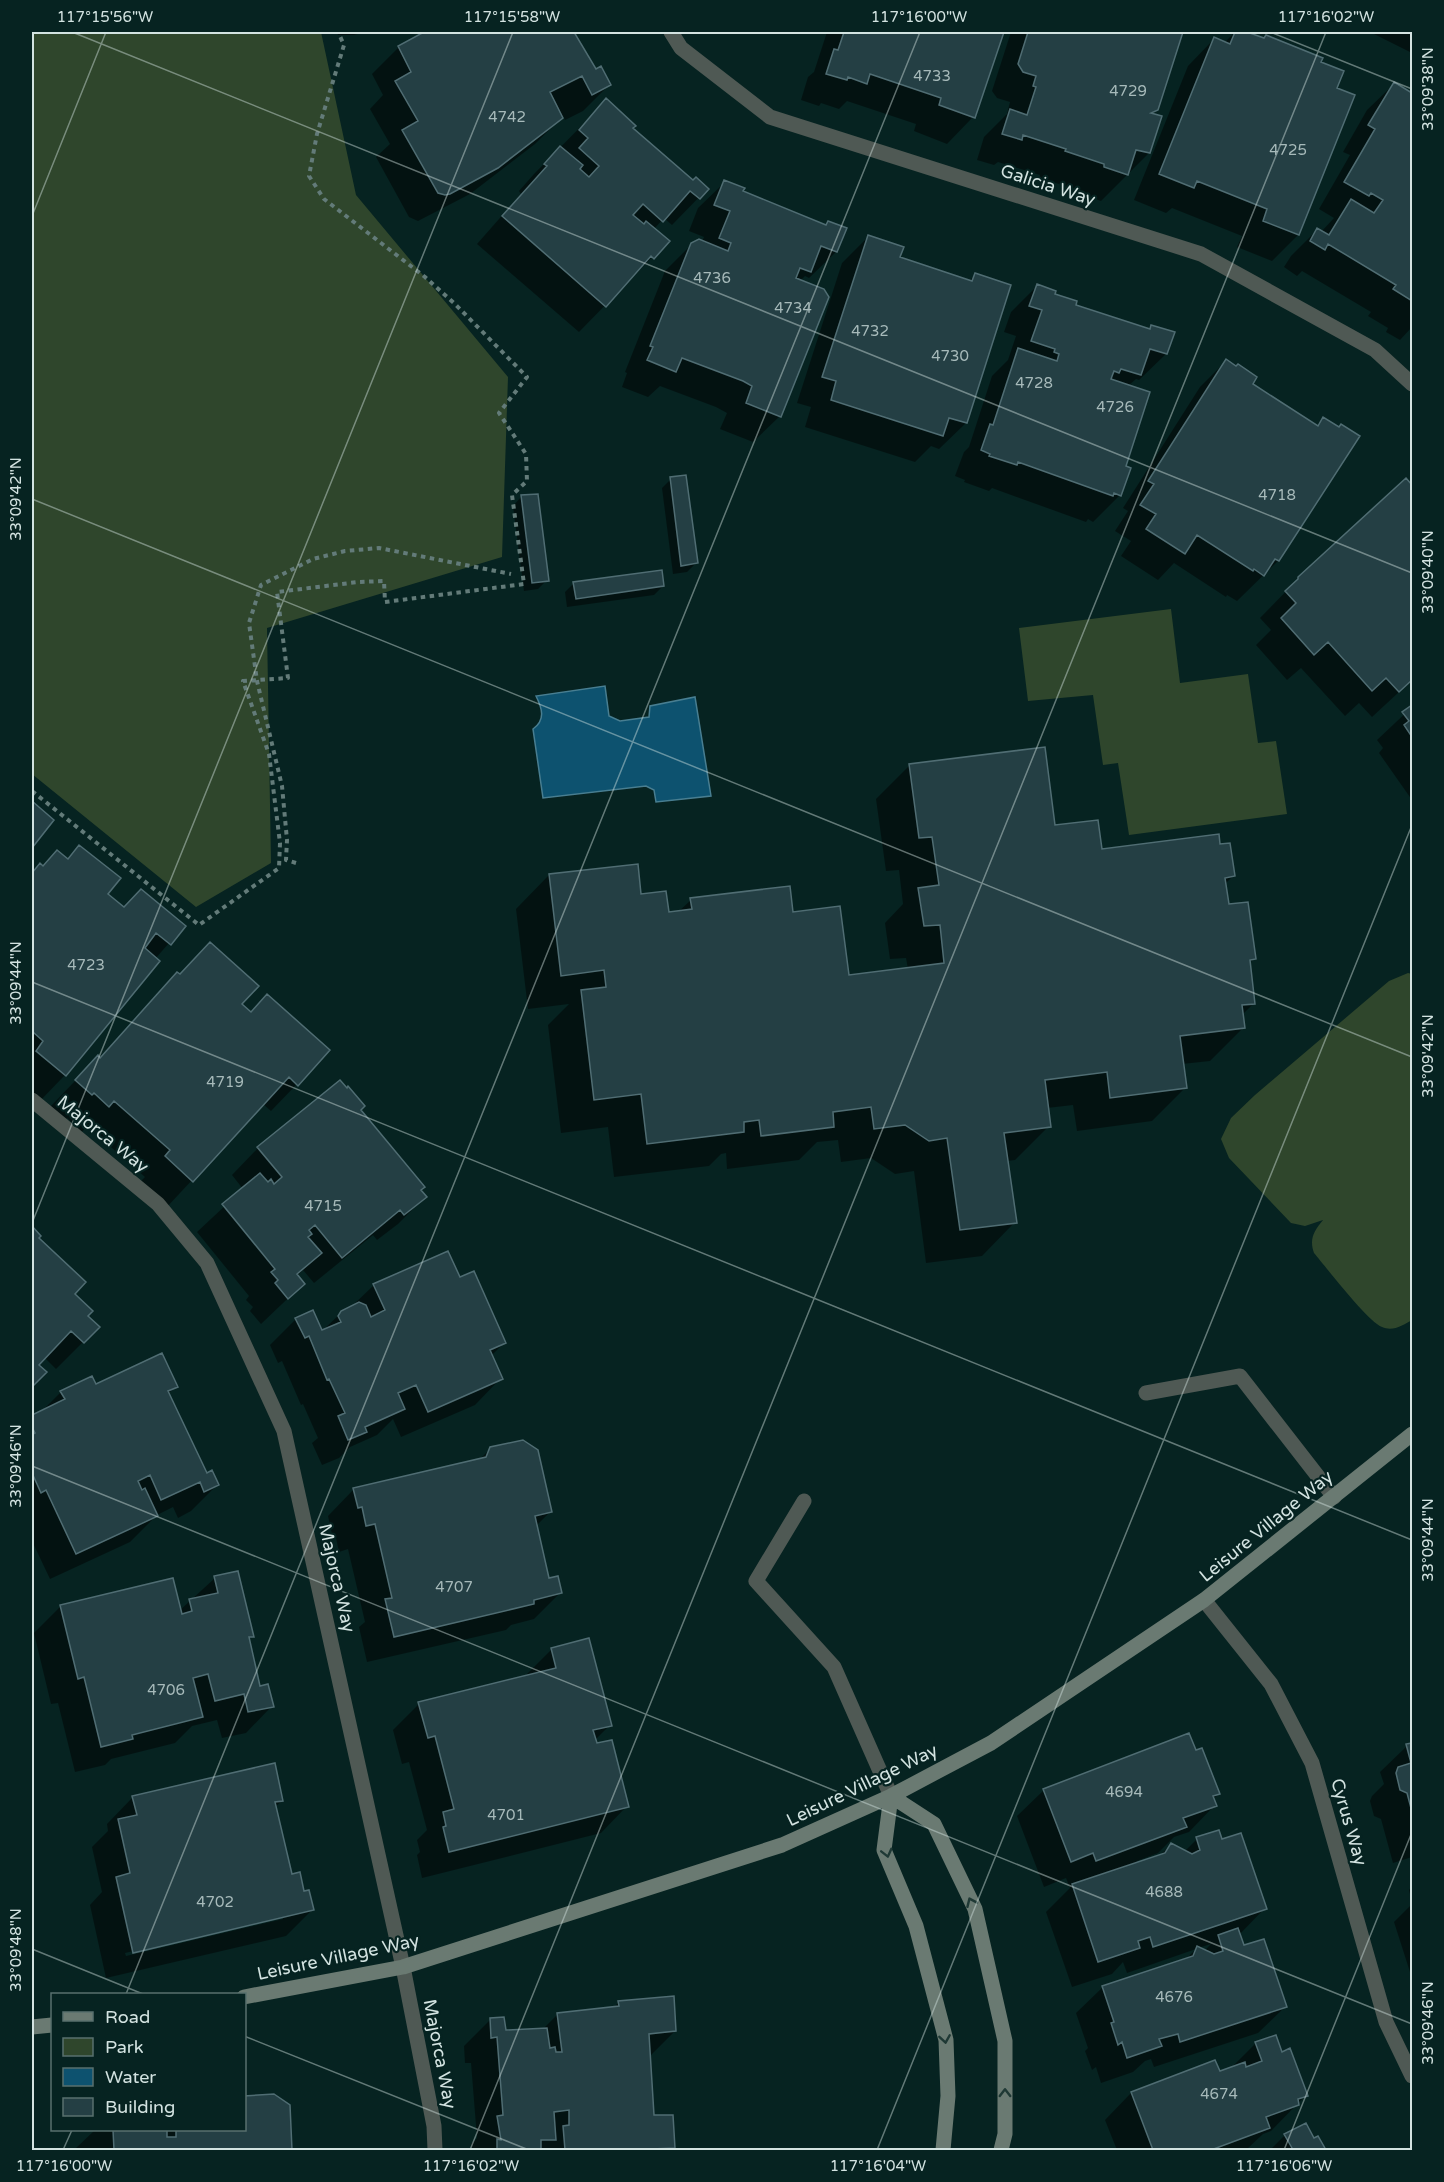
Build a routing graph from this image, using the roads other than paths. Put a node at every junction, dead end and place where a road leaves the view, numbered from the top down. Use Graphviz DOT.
graph roads {
  1 [pos="671,32"];
  2 [pos="1413,384"];
  3 [pos="32,1100"];
  4 [pos="1146,1393"];
  5 [pos="1413,1434"];
  6 [pos="1334,1497"];
  7 [pos="804,1501"];
  8 [pos="1204,1600"];
  9 [pos="891,1796"];
  10 [pos="403,1967"];
  11 [pos="246,1997"];
  12 [pos="51,2025"];
  13 [pos="32,2027"];
  14 [pos="1413,2076"];
  15 [pos="435,2151"];
  16 [pos="943,2151"];
  17 [pos="1001,2151"];
  1 -- 2 [label="street, Galicia Way"];
  3 -- 10 [label="street, Majorca Way"];
  4 -- 6 [label="street"];
  5 -- 6 [label="street, Leisure Village Way"];
  6 -- 8 [label="street, Leisure Village Way"];
  7 -- 9 [label="street"];
  8 -- 9 [label="street, Leisure Village Way"];
  8 -- 14 [label="street, Cyrus Way"];
  9 -- 10 [label="street, Leisure Village Way"];
  9 -- 16 [label="street, one-way"];
  17 -- 9 [label="street, one-way"];
  10 -- 11 [label="street, Leisure Village Way"];
  10 -- 15 [label="street, Majorca Way"];
  12 -- 13 [label="street"];
}
